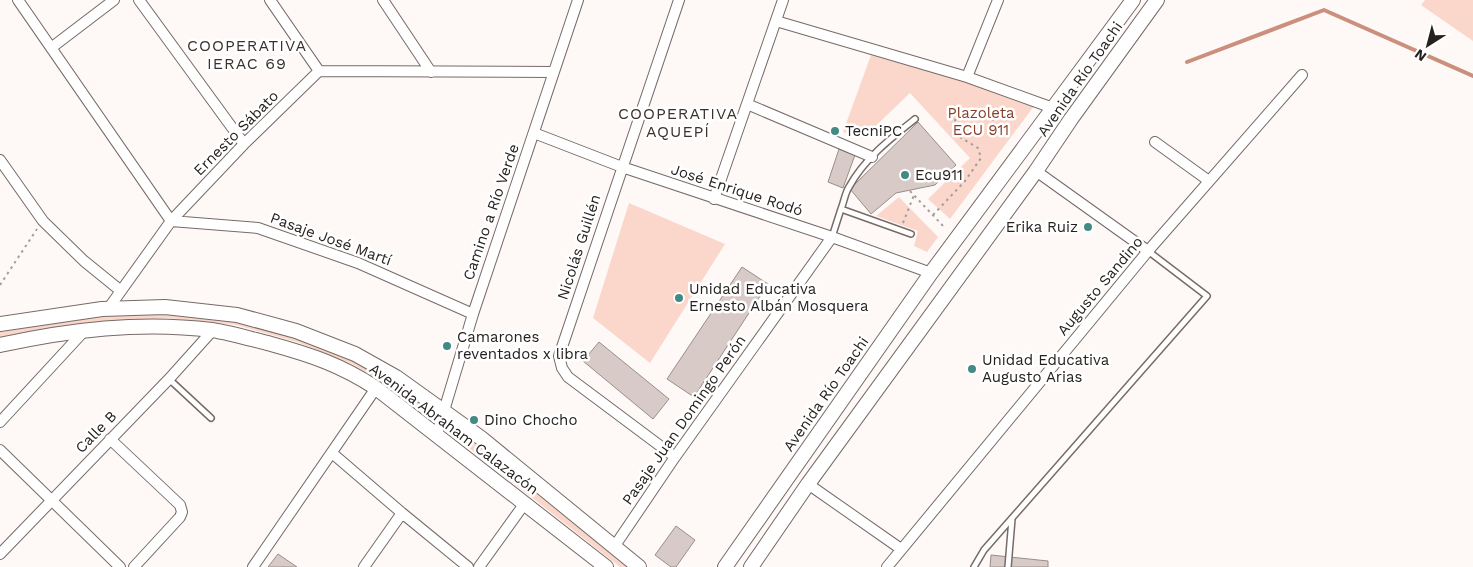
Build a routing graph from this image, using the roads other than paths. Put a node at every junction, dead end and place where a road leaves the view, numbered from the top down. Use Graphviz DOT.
graph roads {
  1 [pos="18,0"];
  2 [pos="114,0"];
  3 [pos="139,0"];
  4 [pos="270,0"];
  5 [pos="383,0"];
  6 [pos="578,0"];
  7 [pos="680,0"];
  8 [pos="783,0"];
  9 [pos="998,0"];
  10 [pos="1133,0"];
  11 [pos="1157,0"];
  12 [pos="776,21"];
  13 [pos="51,48"];
  14 [pos="319,71"];
  15 [pos="431,72"];
  16 [pos="554,72"];
  17 [pos="1302,74"];
  18 [pos="967,77"];
  19 [pos="747,104"];
  20 [pos="1053,108"];
  21 [pos="915,119"];
  22 [pos="534,133"];
  23 [pos="1156,142"];
  24 [pos="244,144"];
  25 [pos="872,157"];
  26 [pos="0,160"];
  27 [pos="622,167"];
  28 [pos="1036,170"];
  29 [pos="1209,181"];
  30 [pos="714,199"];
  31 [pos="841,209"];
  32 [pos="171,221"];
  33 [pos="911,234"];
  34 [pos="832,237"];
  35 [pos="1148,251"];
  36 [pos="931,273"];
  37 [pos="121,291"];
  38 [pos="108,309"];
  39 [pos="473,314"];
  40 [pos="0,324"];
  41 [pos="85,330"];
  42 [pos="213,330"];
  43 [pos="0,345"];
  44 [pos="169,379"];
  45 [pos="376,388"];
  46 [pos="443,410"];
  47 [pos="211,418"];
  48 [pos="0,422"];
  49 [pos="437,434"];
  50 [pos="110,439"];
  51 [pos="0,450"];
  52 [pos="332,453"];
  53 [pos="675,457"];
  54 [pos="808,484"];
  55 [pos="51,501"];
  56 [pos="525,503"];
  57 [pos="402,513"];
  58 [pos="1012,518"];
  59 [pos="614,547"];
  60 [pos="901,549"];
  61 [pos="0,554"];
  62 [pos="976,565"];
  63 [pos="120,567"];
  64 [pos="134,567"];
  65 [pos="253,567"];
  66 [pos="364,567"];
  67 [pos="468,567"];
  68 [pos="479,567"];
  69 [pos="606,567"];
  70 [pos="639,567"];
  71 [pos="725,567"];
  72 [pos="751,567"];
  73 [pos="887,567"];
  74 [pos="1008,567"];
  1 -- 13 [label="street"];
  2 -- 13 [label="street"];
  3 -- 24 [label="street"];
  4 -- 14 [label="street"];
  5 -- 15 [label="street"];
  6 -- 16 [label="street, Camino a Río Verde"];
  7 -- 27 [label="street, Nicolás Guillén"];
  8 -- 12 [label="street"];
  9 -- 18 [label="street"];
  10 -- 20 [label="main road, Avenida Río Toachi"];
  11 -- 28 [label="main road, Avenida Río Toachi"];
  12 -- 18 [label="street"];
  12 -- 19 [label="street"];
  13 -- 32 [label="street"];
  14 -- 15 [label="street"];
  14 -- 24 [label="street, Ernesto Sábato"];
  15 -- 16 [label="street"];
  16 -- 22 [label="street, Camino a Río Verde"];
  17 -- 29 [label="street, Augusto Sandino"];
  18 -- 20 [label="street"];
  19 -- 25 [label="street"];
  19 -- 30 [label="street"];
  20 -- 36 [label="main road, Avenida Río Toachi"];
  21 -- 25 [label="lane"];
  22 -- 27 [label="street, José Enrique Rodó"];
  22 -- 39 [label="street, Camino a Río Verde"];
  23 -- 29 [label="street"];
  24 -- 32 [label="street, Ernesto Sábato"];
  25 -- 31 [label="lane"];
  26 -- 37 [label="street"];
  27 -- 30 [label="street, José Enrique Rodó"];
  27 -- 53 [label="street, Nicolás Guillén"];
  28 -- 35 [label="street"];
  28 -- 54 [label="main road, Avenida Río Toachi"];
  29 -- 35 [label="street, Augusto Sandino"];
  30 -- 34 [label="street, José Enrique Rodó"];
  31 -- 33 [label="lane"];
  31 -- 34 [label="lane"];
  32 -- 37 [label="street, Ernesto Sábato"];
  32 -- 39 [label="street, Pasaje José Martí"];
  34 -- 36 [label="street, José Enrique Rodó"];
  34 -- 53 [label="street, Pasaje Juan Domingo Perón"];
  35 -- 58 [label="lane"];
  35 -- 60 [label="street, Augusto Sandino"];
  36 -- 71 [label="main road, Avenida Río Toachi"];
  37 -- 38 [label="street, Ernesto Sábato"];
  38 -- 40 [label="main road, Avenida Abraham Calazacón"];
  38 -- 46 [label="main road, Avenida Abraham Calazacón"];
  39 -- 46 [label="street, Camino a Río Verde"];
  41 -- 42 [label="main road, Avenida Abraham Calazacón"];
  41 -- 43 [label="main road, Avenida Abraham Calazacón"];
  41 -- 48 [label="street"];
  42 -- 44 [label="street, Calle B"];
  42 -- 45 [label="main road, Avenida Abraham Calazacón"];
  44 -- 47 [label="lane"];
  44 -- 50 [label="street, Calle B"];
  45 -- 49 [label="main road, Avenida Abraham Calazacón"];
  45 -- 52 [label="street"];
  46 -- 49 [label="street, Camino a Río Verde"];
  46 -- 59 [label="main road, Avenida Abraham Calazacón"];
  49 -- 56 [label="main road, Avenida Abraham Calazacón"];
  50 -- 55 [label="street, Calle B"];
  50 -- 64 [label="street"];
  51 -- 55 [label="street"];
  52 -- 57 [label="street"];
  52 -- 65 [label="street"];
  53 -- 59 [label="street, Pasaje Juan Domingo Perón"];
  54 -- 60 [label="street"];
  54 -- 72 [label="main road, Avenida Río Toachi"];
  55 -- 61 [label="street, Calle B"];
  55 -- 63 [label="street"];
  56 -- 68 [label="street"];
  56 -- 69 [label="main road, Avenida Abraham Calazacón"];
  57 -- 66 [label="street"];
  57 -- 67 [label="street"];
  58 -- 62 [label="lane"];
  58 -- 74 [label="lane"];
  59 -- 70 [label="main road, Avenida Abraham Calazacón"];
  60 -- 73 [label="street, Augusto Sandino"];
}
